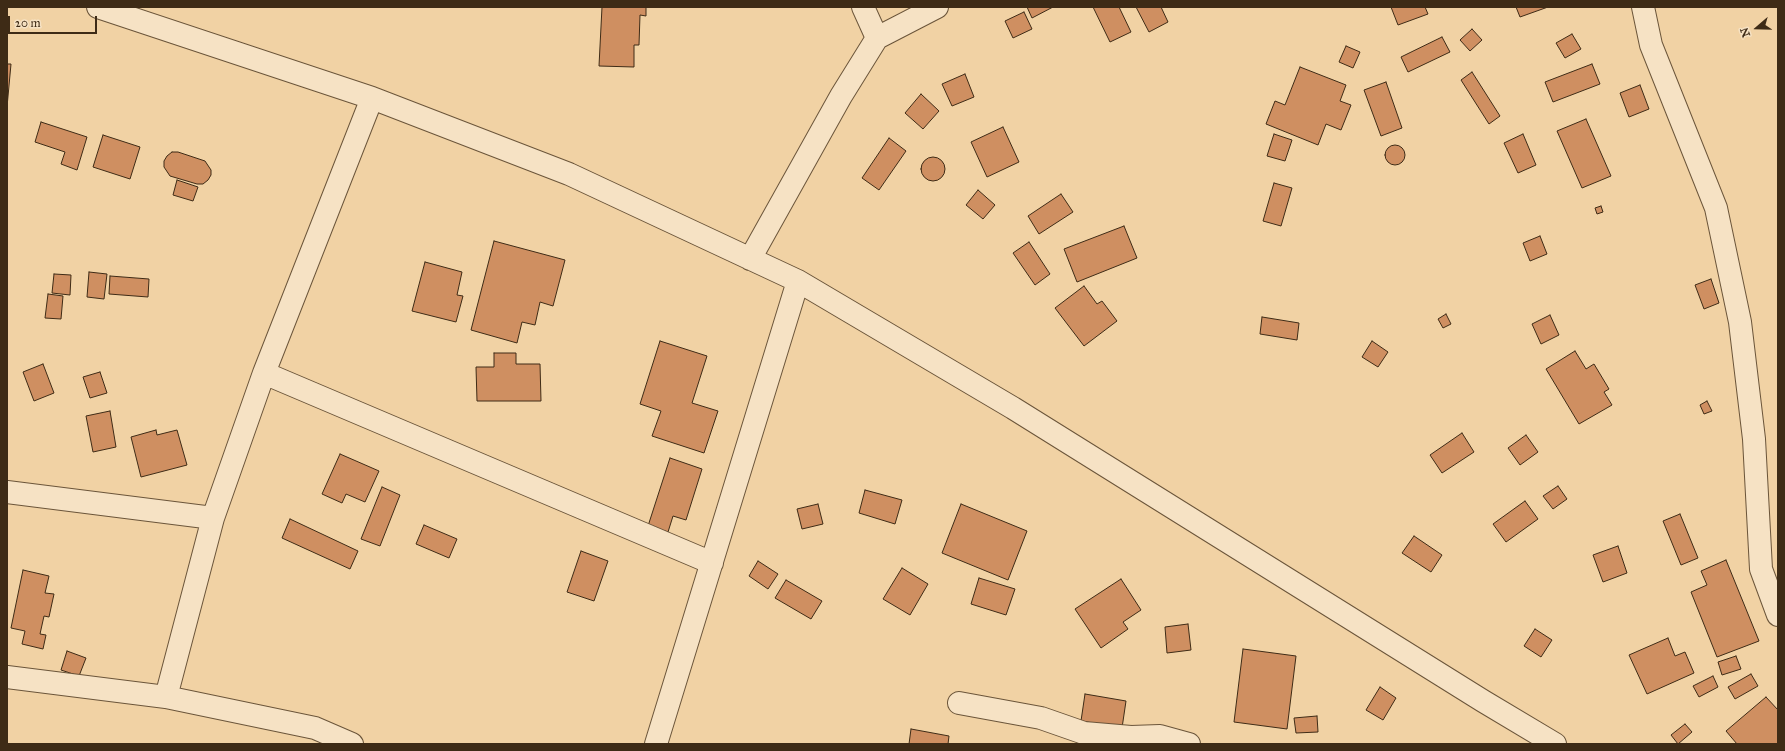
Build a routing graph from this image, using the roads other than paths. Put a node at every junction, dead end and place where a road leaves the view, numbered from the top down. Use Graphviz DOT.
graph roads {
  1 [pos="98,7"];
  2 [pos="863,7"];
  3 [pos="937,7"];
  4 [pos="1643,7"];
  5 [pos="877,38"];
  6 [pos="372,98"];
  7 [pos="750,259"];
  8 [pos="798,281"];
  9 [pos="264,373"];
  10 [pos="7,492"];
  11 [pos="213,518"];
  12 [pos="712,563"];
  13 [pos="1778,615"];
  14 [pos="7,677"];
  15 [pos="166,697"];
  16 [pos="959,703"];
  17 [pos="352,744"];
  18 [pos="656,744"];
  19 [pos="1189,744"];
  20 [pos="1555,744"];
  1 -- 6 [label="street"];
  2 -- 5 [label="street"];
  3 -- 5 [label="street"];
  4 -- 13 [label="street"];
  5 -- 7 [label="street"];
  6 -- 7 [label="street"];
  6 -- 9 [label="street"];
  7 -- 8 [label="street"];
  8 -- 12 [label="street"];
  8 -- 20 [label="street"];
  9 -- 11 [label="street"];
  9 -- 12 [label="street"];
  10 -- 11 [label="street"];
  11 -- 15 [label="street"];
  12 -- 18 [label="street"];
  14 -- 15 [label="street"];
  15 -- 17 [label="street"];
  16 -- 19 [label="street"];
}
